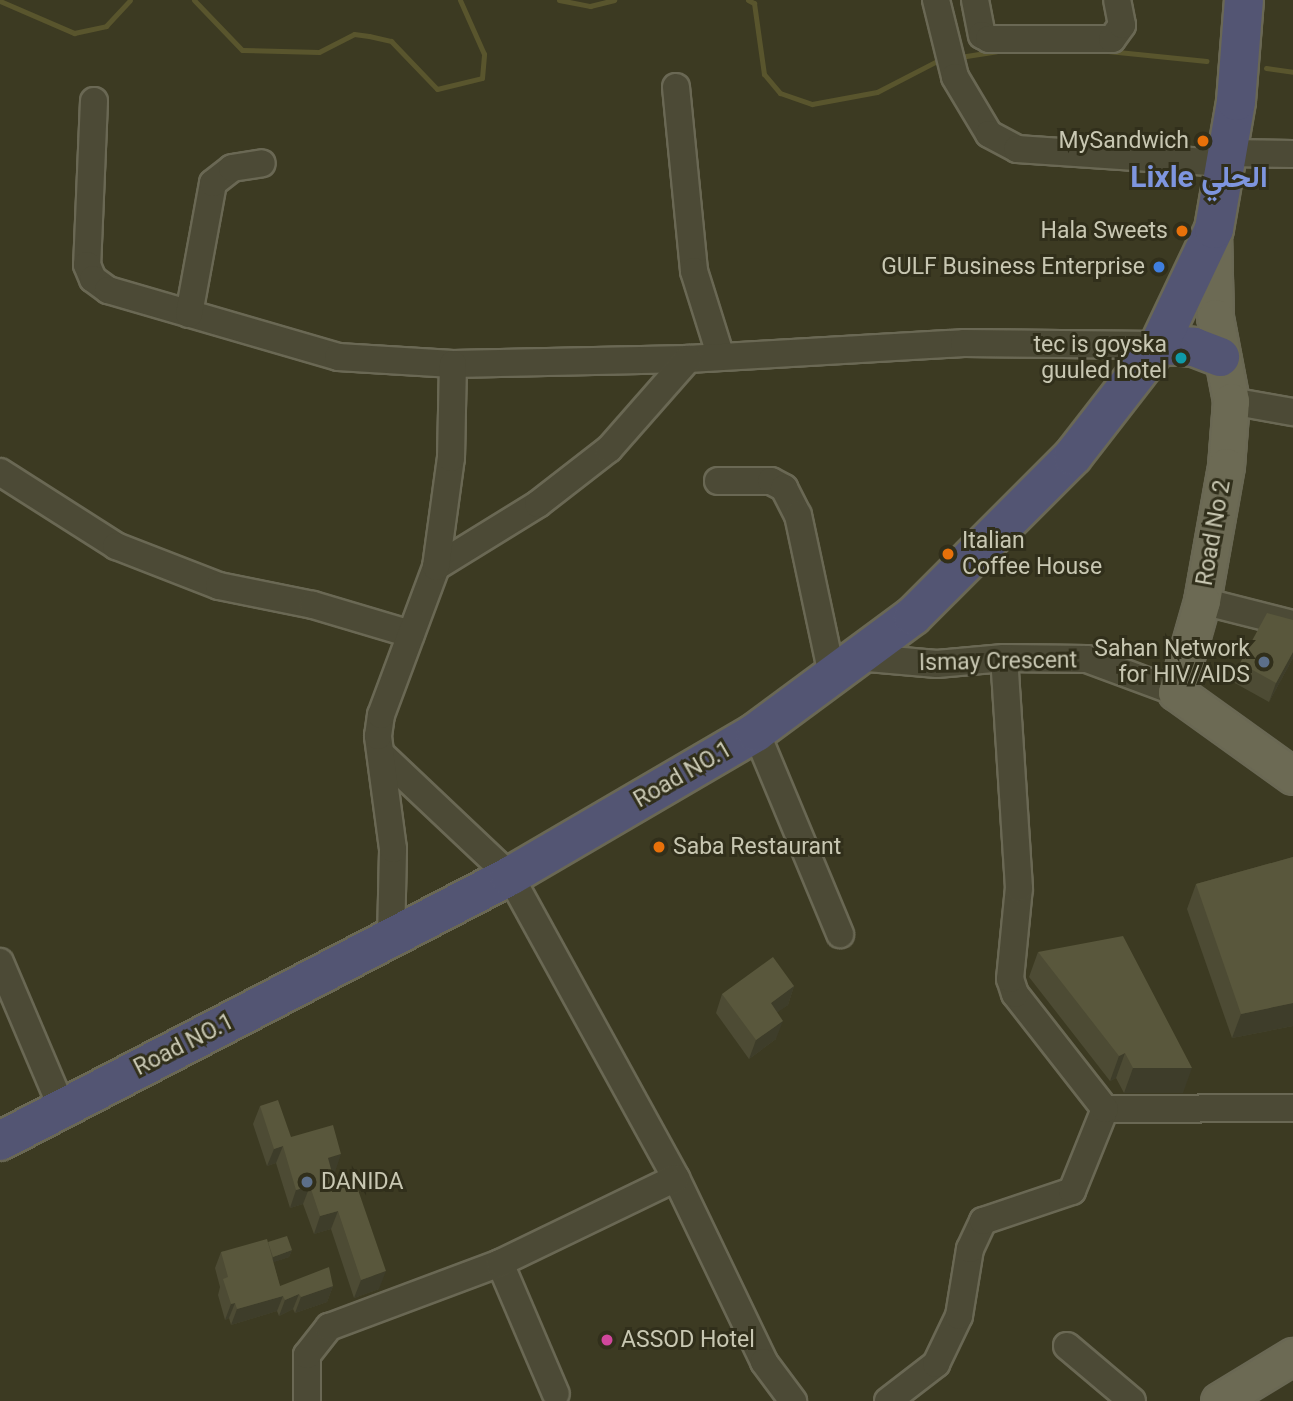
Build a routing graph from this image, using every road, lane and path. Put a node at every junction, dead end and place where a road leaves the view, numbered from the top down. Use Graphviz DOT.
graph roads {
  1 [pos="936,0"];
  2 [pos="975,0"];
  3 [pos="1117,0"];
  4 [pos="1244,0"];
  5 [pos="676,87"];
  6 [pos="94,101"];
  7 [pos="1293,154"];
  8 [pos="1226,158"];
  9 [pos="261,163"];
  10 [pos="1213,229"];
  11 [pos="189,314"];
  12 [pos="1159,345"];
  13 [pos="721,357"];
  14 [pos="1220,357"];
  15 [pos="688,359"];
  16 [pos="453,364"];
  17 [pos="1231,401"];
  18 [pos="1293,412"];
  19 [pos="0,472"];
  20 [pos="719,481"];
  21 [pos="436,567"];
  22 [pos="1202,601"];
  23 [pos="1293,624"];
  24 [pos="411,634"];
  25 [pos="1004,658"];
  26 [pos="845,666"];
  27 [pos="1176,692"];
  28 [pos="755,732"];
  29 [pos="382,755"];
  30 [pos="1293,776"];
  31 [pos="510,876"];
  32 [pos="840,934"];
  33 [pos="391,939"];
  34 [pos="0,962"];
  35 [pos="62,1108"];
  36 [pos="1293,1108"];
  37 [pos="1105,1109"];
  38 [pos="0,1141"];
  39 [pos="676,1178"];
  40 [pos="500,1263"];
  41 [pos="1067,1346"];
  42 [pos="1293,1356"];
  43 [pos="556,1394"];
  44 [pos="307,1401"];
  45 [pos="793,1401"];
  46 [pos="888,1401"];
  47 [pos="1132,1401"];
  48 [pos="1219,1401"];
  1 -- 8 [label="street"];
  2 -- 3 [label="street"];
  4 -- 8 [label="highway, Road NO.1"];
  5 -- 13 [label="street"];
  6 -- 11 [label="street"];
  7 -- 8 [label="street"];
  8 -- 10 [label="highway, Road NO.1"];
  9 -- 11 [label="street"];
  10 -- 12 [label="highway, Road NO.1"];
  10 -- 14 [label="main road, Road No 2"];
  11 -- 16 [label="street"];
  12 -- 13 [label="street"];
  12 -- 14 [label="highway"];
  12 -- 26 [label="highway, Road NO.1"];
  13 -- 15 [label="street"];
  14 -- 17 [label="main road, Road No 2"];
  15 -- 16 [label="street"];
  15 -- 21 [label="street"];
  16 -- 21 [label="street"];
  17 -- 18 [label="street"];
  17 -- 22 [label="main road, Road No 2"];
  19 -- 24 [label="street"];
  20 -- 26 [label="street"];
  21 -- 24 [label="street"];
  22 -- 23 [label="street"];
  22 -- 27 [label="main road, Road No 2"];
  24 -- 29 [label="street"];
  25 -- 26 [label="street, Ismay Crescent"];
  25 -- 27 [label="street, Ismay Crescent"];
  25 -- 37 [label="street"];
  26 -- 28 [label="highway, Road NO.1"];
  27 -- 30 [label="main road"];
  28 -- 31 [label="highway, Road NO.1"];
  28 -- 32 [label="street"];
  29 -- 31 [label="street"];
  29 -- 33 [label="street"];
  31 -- 33 [label="highway, Road NO.1"];
  31 -- 39 [label="street"];
  33 -- 35 [label="highway, Road NO.1"];
  34 -- 35 [label="street"];
  35 -- 38 [label="highway, Road NO.1"];
  36 -- 37 [label="street"];
  37 -- 46 [label="street"];
  39 -- 40 [label="street"];
  39 -- 45 [label="street"];
  40 -- 43 [label="street"];
  40 -- 44 [label="street"];
  41 -- 47 [label="street"];
  42 -- 48 [label="main road"];
}
